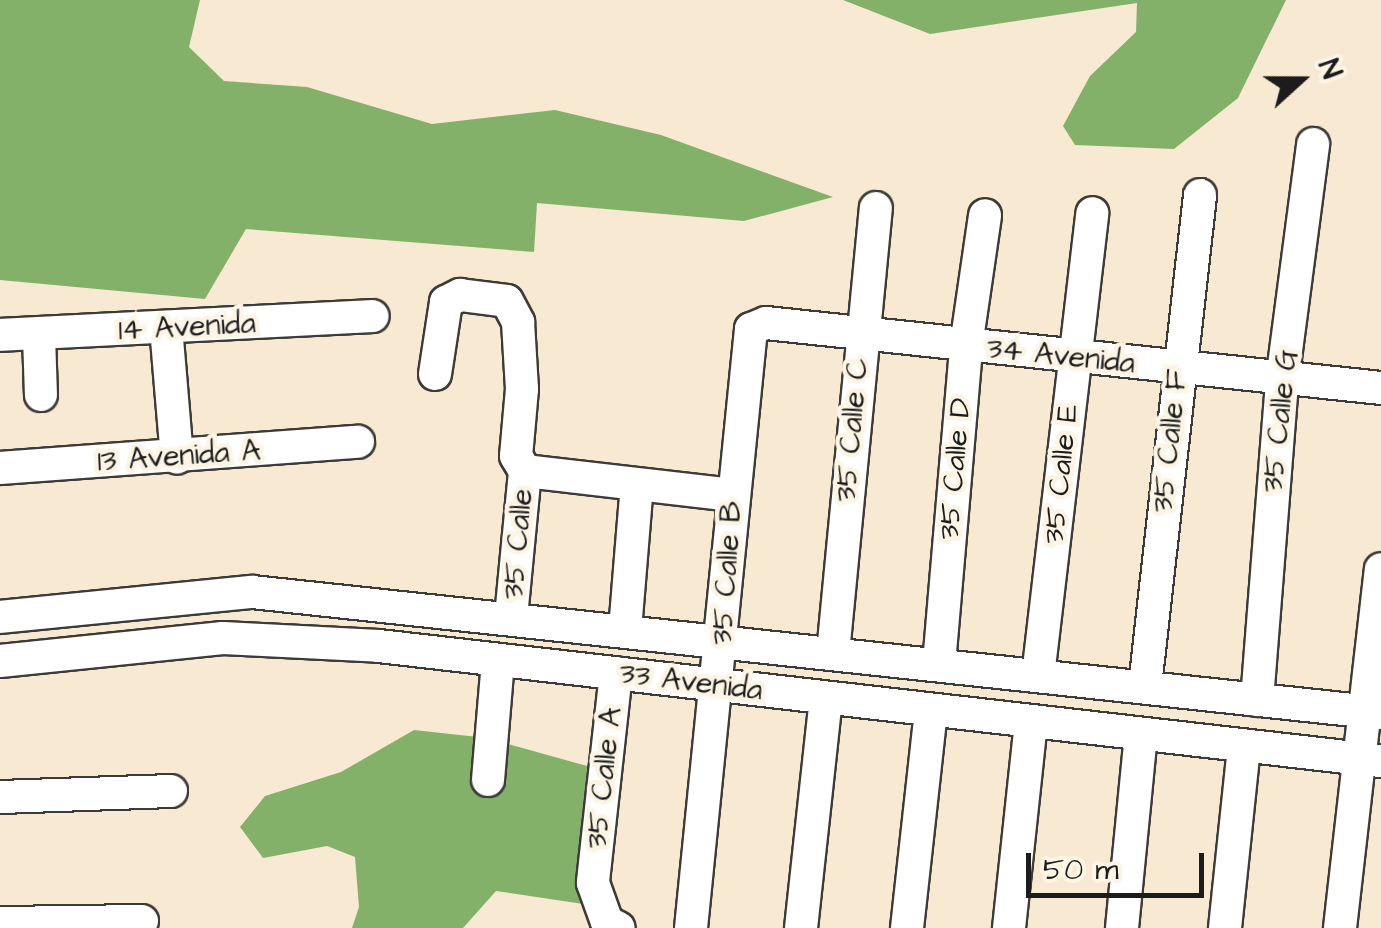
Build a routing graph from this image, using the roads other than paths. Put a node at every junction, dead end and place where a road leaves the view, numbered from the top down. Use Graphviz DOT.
graph roads {
  1 [pos="1314,144"];
  2 [pos="1200,195"];
  3 [pos="876,208"];
  4 [pos="1092,212"];
  5 [pos="985,215"];
  6 [pos="374,316"];
  7 [pos="166,327"];
  8 [pos="0,334"];
  9 [pos="39,336"];
  10 [pos="859,336"];
  11 [pos="746,337"];
  12 [pos="966,346"];
  13 [pos="1074,356"];
  14 [pos="1177,368"];
  15 [pos="435,374"];
  16 [pos="1282,381"];
  17 [pos="1381,388"];
  18 [pos="41,395"];
  19 [pos="358,442"];
  20 [pos="176,458"];
  21 [pos="0,468"];
  22 [pos="525,471"];
  23 [pos="638,485"];
  24 [pos="732,494"];
  25 [pos="1381,569"];
  26 [pos="0,618"];
  27 [pos="511,618"];
  28 [pos="625,630"];
  29 [pos="724,640"];
  30 [pos="834,653"];
  31 [pos="498,660"];
  32 [pos="0,661"];
  33 [pos="939,664"];
  34 [pos="616,674"];
  35 [pos="1038,676"];
  36 [pos="718,685"];
  37 [pos="1144,686"];
  38 [pos="826,698"];
  39 [pos="1257,700"];
  40 [pos="931,710"];
  41 [pos="1373,713"];
  42 [pos="1031,721"];
  43 [pos="1141,734"];
  44 [pos="1244,746"];
  45 [pos="1370,760"];
  46 [pos="488,780"];
  47 [pos="171,791"];
  48 [pos="0,797"];
  49 [pos="142,921"];
  50 [pos="0,923"];
  51 [pos="618,928"];
  52 [pos="691,928"];
  53 [pos="800,928"];
  54 [pos="907,928"];
  55 [pos="1009,928"];
  56 [pos="1122,928"];
  57 [pos="1225,928"];
  58 [pos="1340,928"];
  1 -- 16 [label="street, 35 Calle G"];
  2 -- 14 [label="street, 35 Calle F"];
  3 -- 10 [label="street, 35 Calle C"];
  4 -- 13 [label="street, 35 Calle E"];
  5 -- 12 [label="street, 35 Calle D"];
  6 -- 7 [label="street, 14 Avenida"];
  7 -- 9 [label="street, 14 Avenida"];
  7 -- 20 [label="street"];
  8 -- 9 [label="street, 14 Avenida"];
  9 -- 18 [label="street"];
  10 -- 11 [label="street, 34 Avenida"];
  10 -- 12 [label="street, 34 Avenida"];
  10 -- 30 [label="street, 35 Calle C"];
  11 -- 24 [label="street, 35 Calle B"];
  12 -- 13 [label="street, 34 Avenida"];
  12 -- 33 [label="street, 35 Calle D"];
  13 -- 14 [label="street, 34 Avenida"];
  13 -- 35 [label="street, 35 Calle E"];
  14 -- 16 [label="street, 34 Avenida"];
  14 -- 37 [label="street, 35 Calle F"];
  15 -- 22 [label="street, 35 Calle"];
  16 -- 17 [label="street, 34 Avenida"];
  16 -- 39 [label="street, 35 Calle G"];
  19 -- 20 [label="street, 13 Avenida A"];
  20 -- 21 [label="street, 13 Avenida A"];
  22 -- 23 [label="street"];
  22 -- 27 [label="street, 35 Calle"];
  23 -- 24 [label="street"];
  23 -- 28 [label="street"];
  24 -- 29 [label="street, 35 Calle B"];
  25 -- 41 [label="street"];
  26 -- 27 [label="street, 33 Avenida"];
  27 -- 28 [label="street, 33 Avenida"];
  28 -- 29 [label="street, 33 Avenida"];
  29 -- 30 [label="street, 33 Avenida"];
  29 -- 36 [label="street, 35 Calle B"];
  30 -- 33 [label="street, 33 Avenida"];
  31 -- 32 [label="street, 33 Avenida"];
  31 -- 34 [label="street, 33 Avenida"];
  31 -- 46 [label="street"];
  33 -- 35 [label="street, 33 Avenida"];
  34 -- 36 [label="street, 33 Avenida"];
  34 -- 51 [label="street, 35 Calle A"];
  35 -- 37 [label="street, 33 Avenida"];
  36 -- 38 [label="street, 33 Avenida"];
  36 -- 52 [label="street, 35 Calle B"];
  37 -- 39 [label="street, 33 Avenida"];
  38 -- 40 [label="street, 33 Avenida"];
  38 -- 53 [label="street"];
  39 -- 41 [label="street, 33 Avenida"];
  40 -- 42 [label="street, 33 Avenida"];
  40 -- 54 [label="street"];
  41 -- 45 [label="street"];
  42 -- 43 [label="street, 33 Avenida"];
  42 -- 55 [label="street"];
  43 -- 44 [label="street, 33 Avenida"];
  43 -- 56 [label="street"];
  44 -- 45 [label="street, 33 Avenida"];
  44 -- 57 [label="street"];
  45 -- 58 [label="street"];
  47 -- 48 [label="street"];
  49 -- 50 [label="street"];
}
